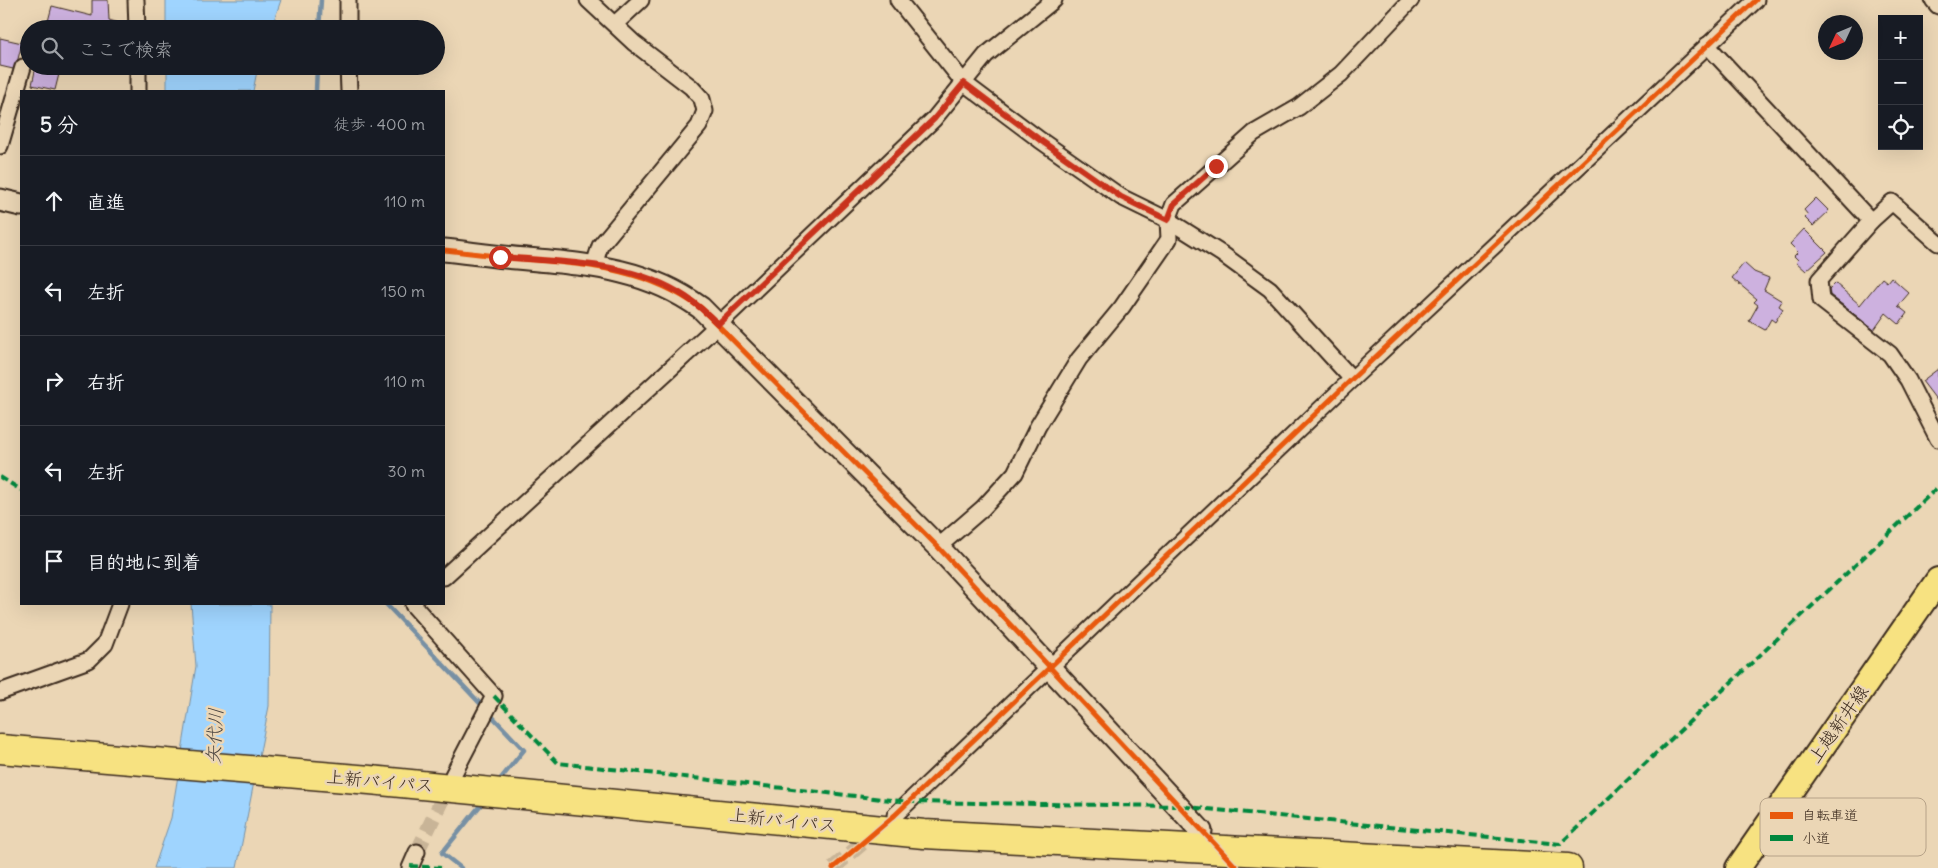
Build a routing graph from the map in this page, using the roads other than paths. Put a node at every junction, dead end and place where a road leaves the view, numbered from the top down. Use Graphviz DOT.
graph roads {
  1 [pos="136,0"];
  2 [pos="348,0"];
  3 [pos="588,0"];
  4 [pos="641,0"];
  5 [pos="898,0"];
  6 [pos="1054,0"];
  7 [pos="1411,0"];
  8 [pos="1756,0"];
  9 [pos="1933,0"];
  10 [pos="1938,6"];
  11 [pos="137,20"];
  12 [pos="348,20"];
  13 [pos="615,24"];
  14 [pos="1707,45"];
  15 [pos="21,75"];
  16 [pos="138,75"];
  17 [pos="348,75"];
  18 [pos="964,83"];
  19 [pos="138,90"];
  20 [pos="348,90"];
  21 [pos="0,146"];
  22 [pos="0,200"];
  23 [pos="20,205"];
  24 [pos="1168,220"];
  25 [pos="1871,222"];
  26 [pos="1938,243"];
  27 [pos="445,250"];
  28 [pos="594,265"];
  29 [pos="718,324"];
  30 [pos="1352,379"];
  31 [pos="1938,439"];
  32 [pos="938,547"];
  33 [pos="445,576"];
  34 [pos="1938,580"];
  35 [pos="120,605"];
  36 [pos="413,605"];
  37 [pos="1050,666"];
  38 [pos="0,692"];
  39 [pos="0,750"];
  40 [pos="453,775"];
  41 [pos="1787,798"];
  42 [pos="895,815"];
  43 [pos="1201,831"];
  44 [pos="1760,836"];
  45 [pos="417,852"];
  46 [pos="410,868"];
  47 [pos="1568,868"];
  48 [pos="1738,868"];
  1 -- 11 [label="street"];
  2 -- 12 [label="street"];
  3 -- 13 [label="street"];
  4 -- 13 [label="street"];
  5 -- 18 [label="street"];
  6 -- 18 [label="street"];
  7 -- 24 [label="street"];
  8 -- 14 [label="street"];
  9 -- 10 [label="street"];
  13 -- 28 [label="street"];
  14 -- 25 [label="street"];
  14 -- 30 [label="street"];
  15 -- 21 [label="street"];
  16 -- 19 [label="street"];
  17 -- 20 [label="street"];
  18 -- 24 [label="street"];
  18 -- 29 [label="street"];
  22 -- 23 [label="street"];
  24 -- 30 [label="street"];
  24 -- 32 [label="street"];
  25 -- 26 [label="street"];
  25 -- 31 [label="street"];
  27 -- 28 [label="street"];
  28 -- 29 [label="street"];
  29 -- 32 [label="street"];
  29 -- 33 [label="street"];
  30 -- 37 [label="street"];
  32 -- 37 [label="street"];
  34 -- 41 [label="main road, 上越新井線"];
  35 -- 38 [label="street"];
  36 -- 40 [label="street"];
  37 -- 42 [label="street"];
  37 -- 43 [label="street"];
  39 -- 47 [label="highway, 上新バイパス"];
  44 -- 48 [label="main road, 上越新井線"];
  45 -- 46 [label="street"];
}
